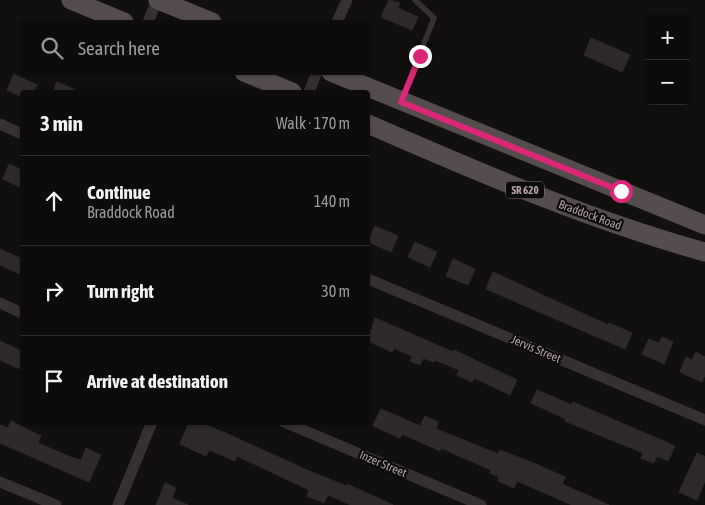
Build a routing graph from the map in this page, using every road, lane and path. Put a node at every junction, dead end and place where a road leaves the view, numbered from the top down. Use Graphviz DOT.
graph roads {
  1 [pos="71,0"];
  2 [pos="158,0"];
  3 [pos="347,0"];
  4 [pos="415,0"];
  5 [pos="119,20"];
  6 [pos="149,20"];
  7 [pos="207,20"];
  8 [pos="338,20"];
  9 [pos="251,75"];
  10 [pos="316,75"];
  11 [pos="338,75"];
  12 [pos="287,90"];
  13 [pos="309,90"];
  14 [pos="401,102"];
  15 [pos="0,124"];
  16 [pos="370,125"];
  17 [pos="20,133"];
  18 [pos="705,225"];
  19 [pos="705,252"];
  20 [pos="370,279"];
  21 [pos="0,303"];
  22 [pos="20,312"];
  23 [pos="705,420"];
  24 [pos="151,425"];
  25 [pos="291,425"];
  26 [pos="0,482"];
  27 [pos="56,505"];
  28 [pos="118,505"];
  29 [pos="481,505"];
  1 -- 5 [label="main road"];
  2 -- 6 [label="street"];
  2 -- 7 [label="main road"];
  3 -- 8 [label="street"];
  4 -- 14 [label="lane"];
  9 -- 12 [label="main road"];
  10 -- 13 [label="street"];
  11 -- 14 [label="main road"];
  14 -- 18 [label="main road"];
  15 -- 17 [label="street"];
  16 -- 19 [label="main road, Braddock Road / SR 620"];
  20 -- 23 [label="street, Jervis Street"];
  21 -- 22 [label="street"];
  24 -- 28 [label="street"];
  25 -- 29 [label="street, Inzer Street"];
  26 -- 27 [label="street"];
}
